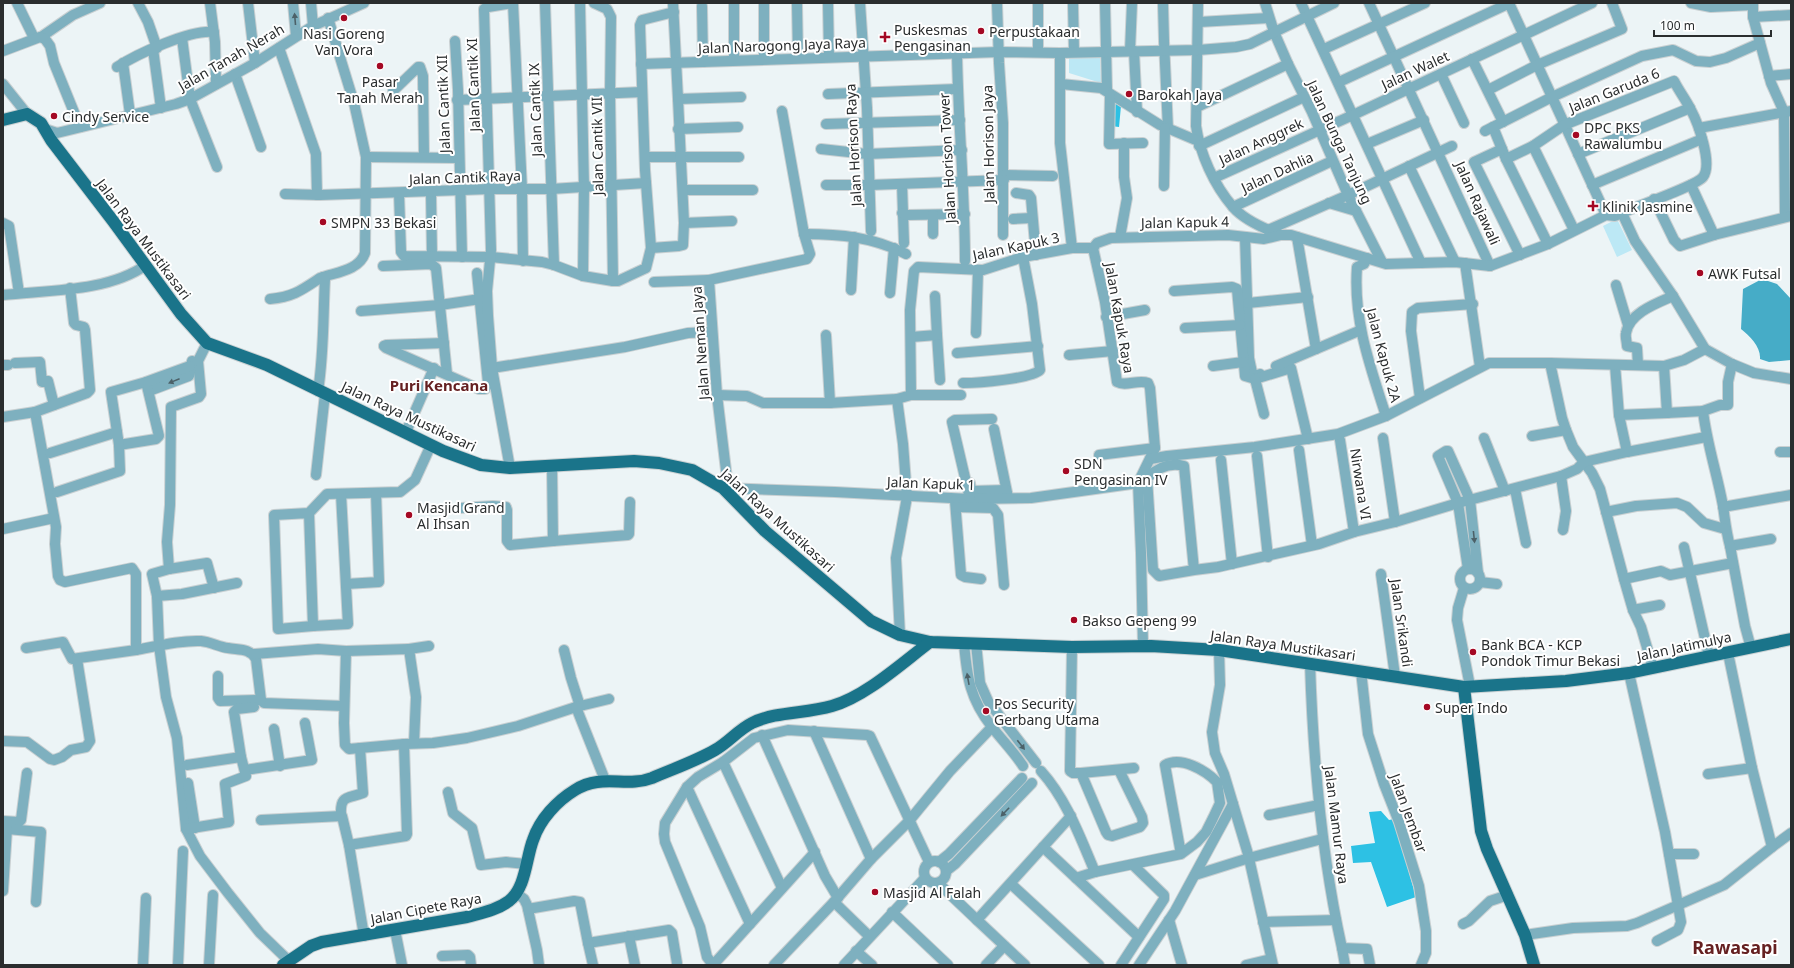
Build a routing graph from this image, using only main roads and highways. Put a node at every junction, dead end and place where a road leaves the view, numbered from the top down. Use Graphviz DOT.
graph roads {
  1 [pos="3,120"];
  2 [pos="1791,639"];
  3 [pos="930,642"];
  4 [pos="1467,686"];
  5 [pos="286,963"];
  6 [pos="1534,965"];
  1 -- 3 [label="main road, Jalan Raya Mustikasari"];
  2 -- 4 [label="main road, Jalan Jatimulya"];
  3 -- 4 [label="main road, Jalan Raya Mustikasari"];
  3 -- 5 [label="main road, Jalan Cipete Raya"];
  4 -- 6 [label="main road"];
}
